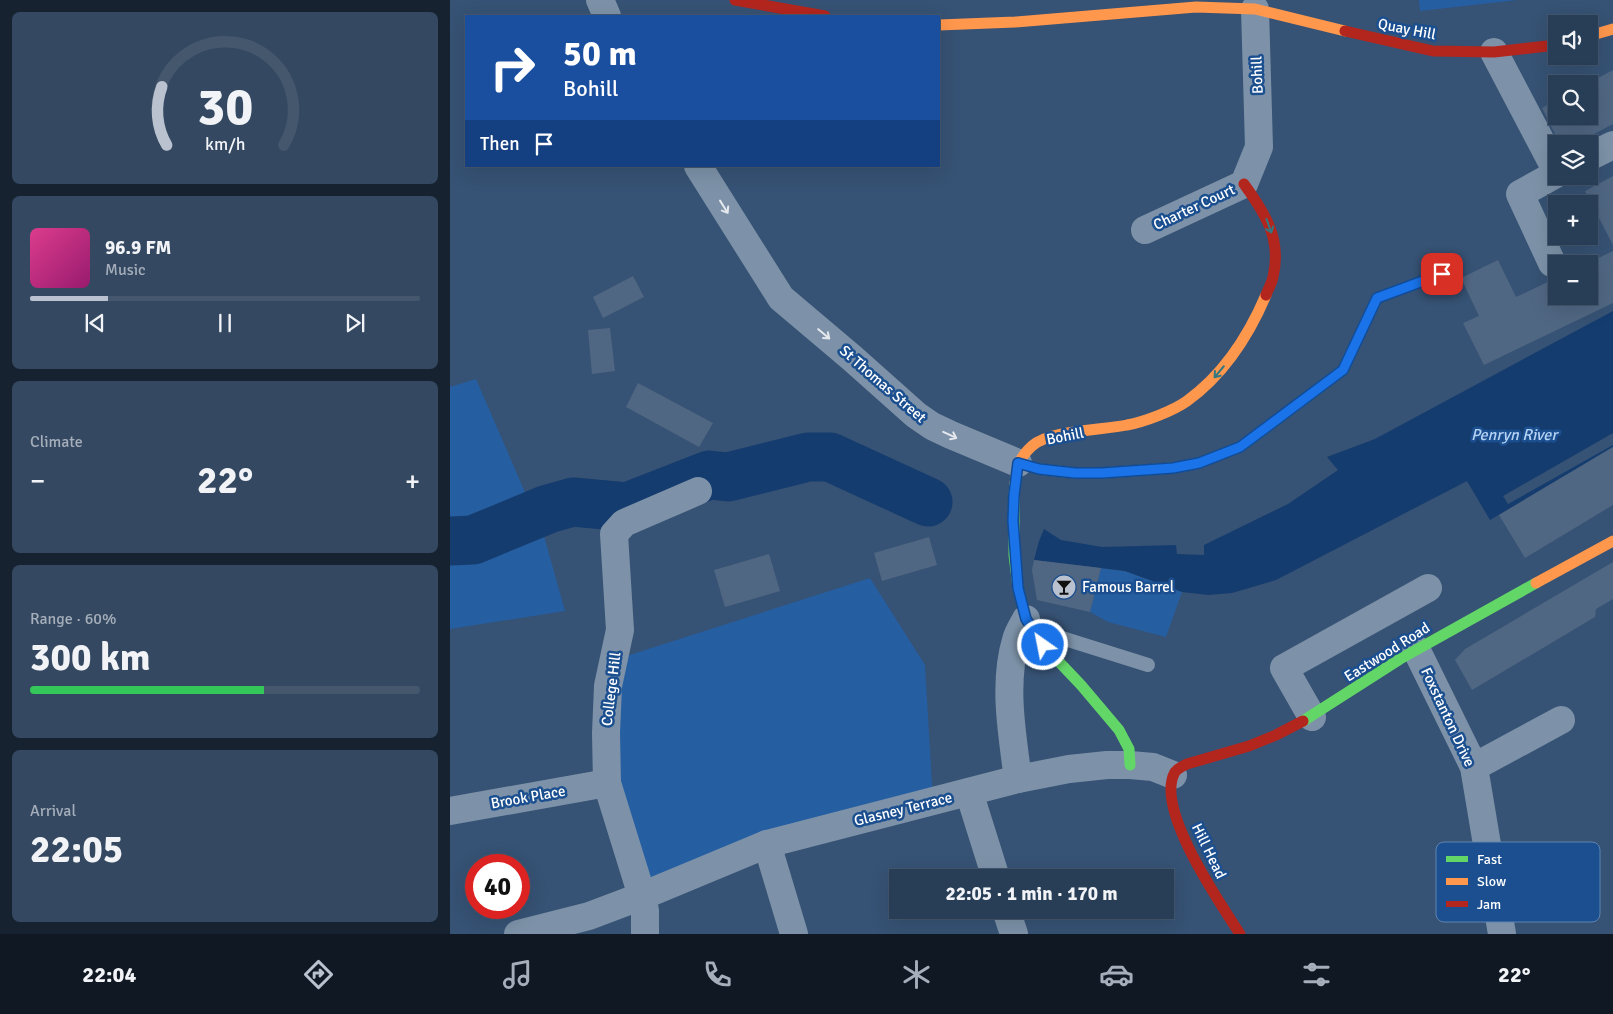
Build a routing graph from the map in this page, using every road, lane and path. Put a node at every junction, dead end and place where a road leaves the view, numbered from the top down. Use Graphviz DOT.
graph roads {
  1 [pos="600,0"];
  2 [pos="735,0"];
  3 [pos="1255,9"];
  4 [pos="608,15"];
  5 [pos="819,15"];
  6 [pos="940,25"];
  7 [pos="1613,29"];
  8 [pos="1598,33"];
  9 [pos="1548,46"];
  10 [pos="1494,52"];
  11 [pos="1613,145"];
  12 [pos="1598,152"];
  13 [pos="1548,157"];
  14 [pos="699,167"];
  15 [pos="1548,177"];
  16 [pos="1244,184"];
  17 [pos="1145,230"];
  18 [pos="1548,255"];
  19 [pos="1442,274"];
  20 [pos="1018,463"];
  21 [pos="698,491"];
  22 [pos="1613,541"];
  23 [pos="1428,588"];
  24 [pos="1026,619"];
  25 [pos="1043,645"];
  26 [pos="1416,649"];
  27 [pos="1148,665"];
  28 [pos="1312,716"];
  29 [pos="1562,720"];
  30 [pos="1130,765"];
  31 [pos="1474,768"];
  32 [pos="1173,775"];
  33 [pos="1018,779"];
  34 [pos="607,783"];
  35 [pos="969,792"];
  36 [pos="450,811"];
  37 [pos="1486,842"];
  38 [pos="767,844"];
  39 [pos="993,869"];
  40 [pos="642,896"];
  41 [pos="1009,919"];
  42 [pos="518,934"];
  43 [pos="645,934"];
  44 [pos="794,934"];
  45 [pos="1014,934"];
  46 [pos="1240,934"];
  1 -- 4 [label="street"];
  2 -- 5 [label="street"];
  3 -- 6 [label="street, Quay Hill"];
  3 -- 10 [label="street, Quay Hill"];
  3 -- 16 [label="street, Bohill"];
  7 -- 8 [label="street"];
  9 -- 10 [label="street, Quay Hill"];
  10 -- 13 [label="street"];
  11 -- 12 [label="street"];
  14 -- 20 [label="street, St Thomas Street, one-way"];
  15 -- 18 [label="street"];
  16 -- 17 [label="street, Charter Court"];
  16 -- 20 [label="street, Bohill, one-way"];
  19 -- 20 [label="street, Bohill"];
  20 -- 24 [label="street"];
  21 -- 34 [label="street, College Hill"];
  22 -- 26 [label="street, Eastwood Road"];
  23 -- 28 [label="street"];
  24 -- 25 [label="street"];
  24 -- 33 [label="street"];
  25 -- 27 [label="lane"];
  25 -- 30 [label="street"];
  26 -- 28 [label="street, Eastwood Road"];
  26 -- 31 [label="street, Foxstanton Drive"];
  28 -- 32 [label="street, Eastwood Road"];
  29 -- 31 [label="street"];
  30 -- 32 [label="street, Glasney Terrace"];
  30 -- 33 [label="street, Glasney Terrace"];
  31 -- 37 [label="street, Foxstanton Drive"];
  32 -- 46 [label="street, Hill Head"];
  33 -- 35 [label="street, Glasney Terrace"];
  34 -- 36 [label="street, Brook Place"];
  34 -- 40 [label="street, College Hill"];
  35 -- 38 [label="street, Glasney Terrace"];
  35 -- 39 [label="street"];
  38 -- 40 [label="street, Glasney Terrace"];
  38 -- 44 [label="street"];
  40 -- 42 [label="street, Glasney Terrace"];
  40 -- 43 [label="street, College Hill"];
  41 -- 45 [label="street"];
}
